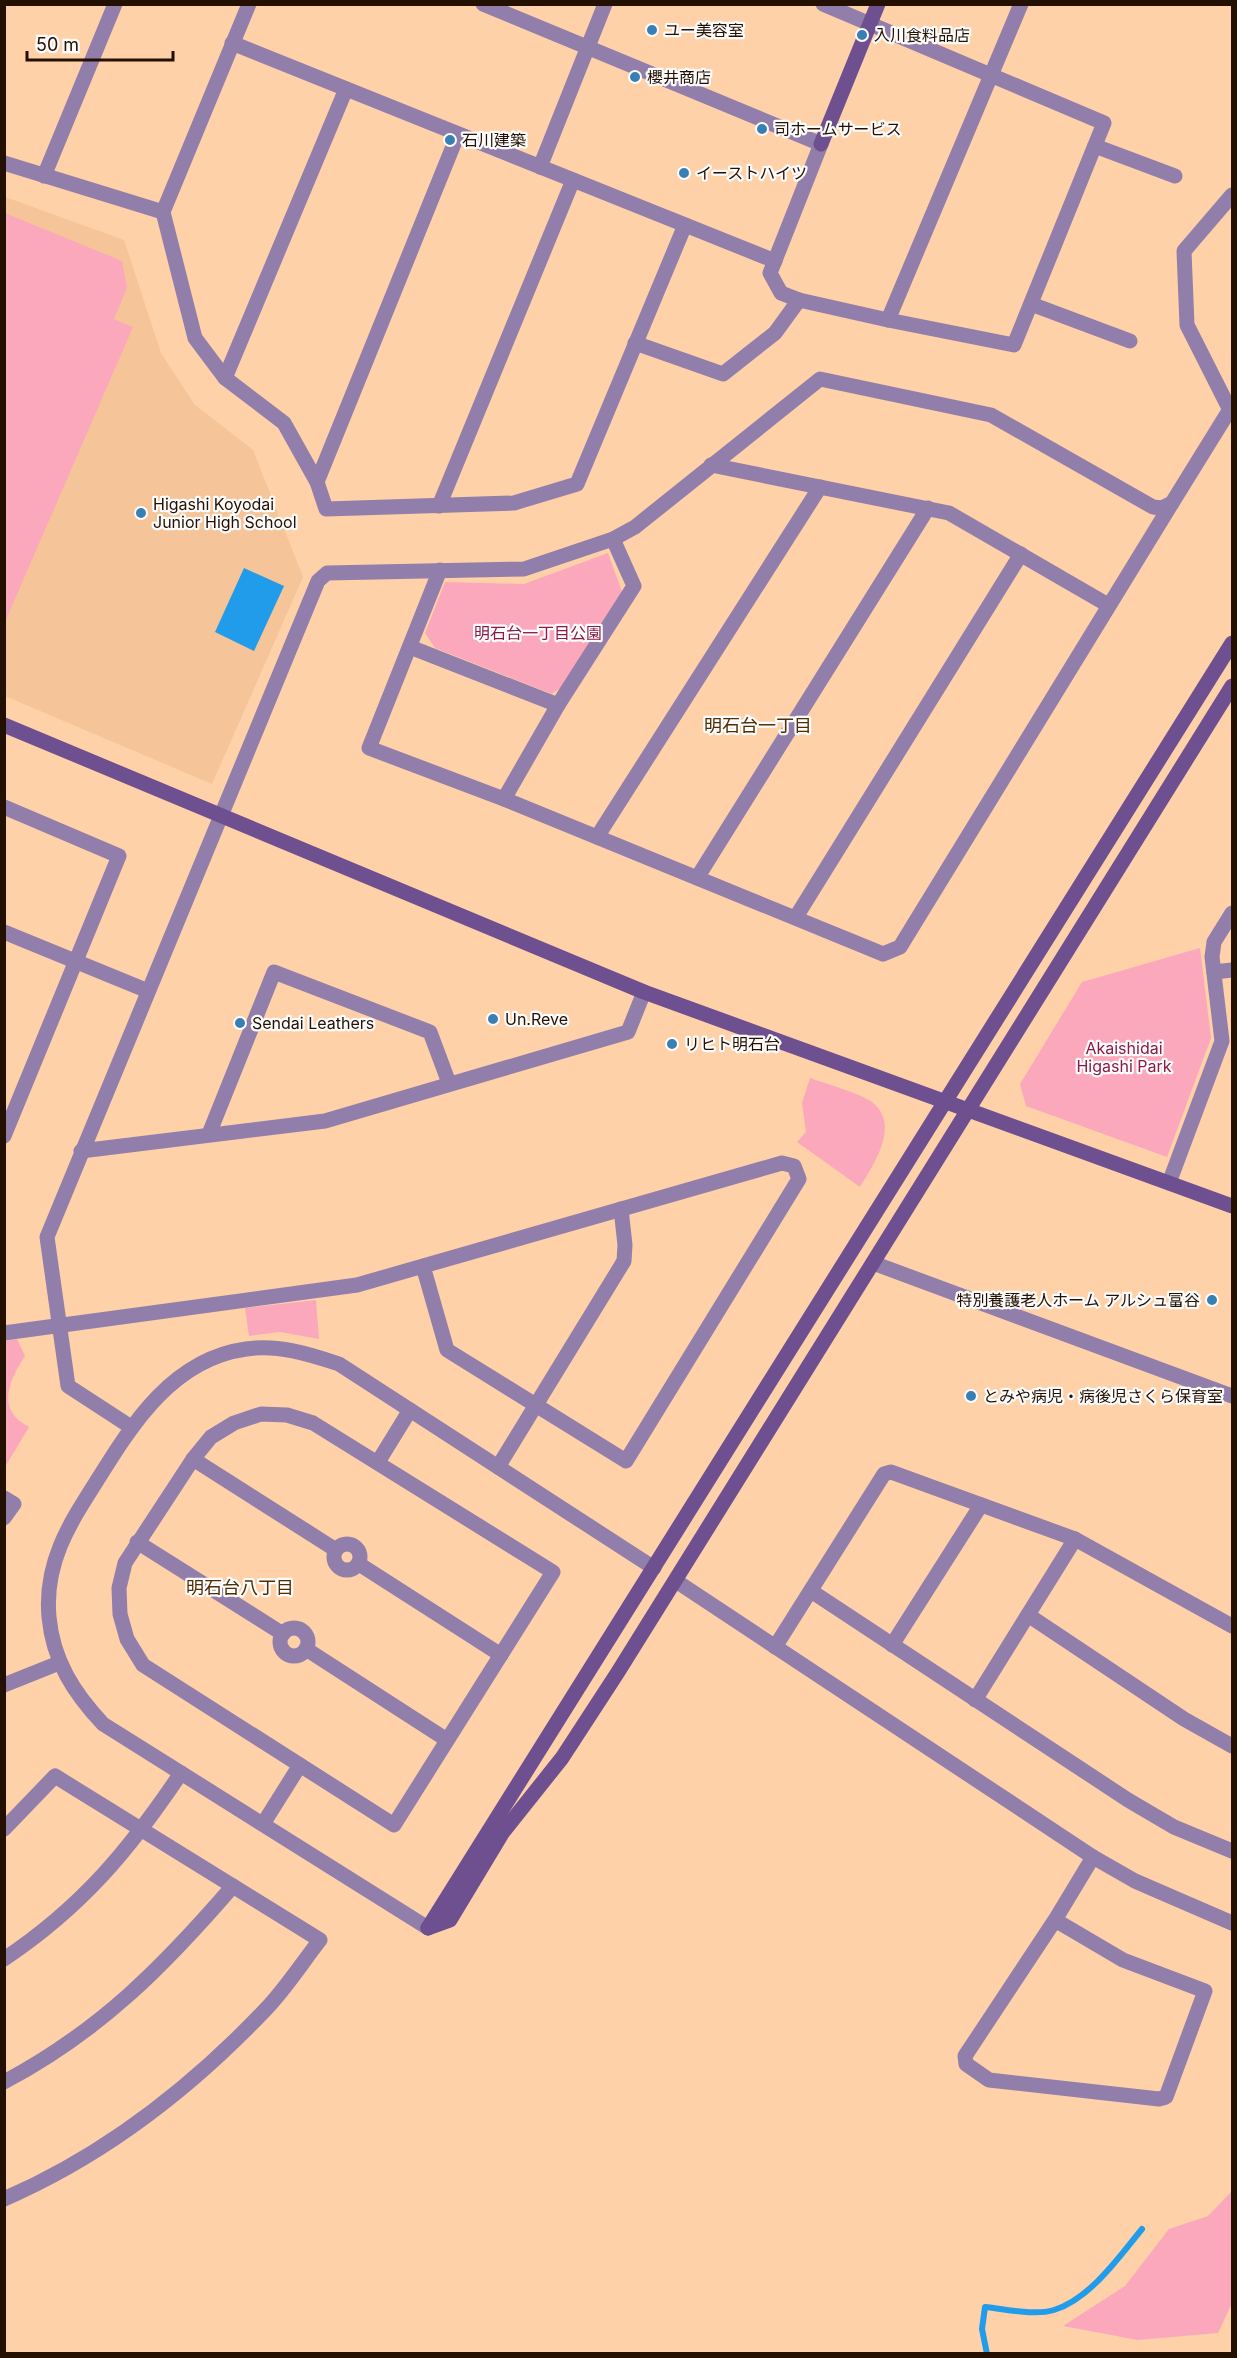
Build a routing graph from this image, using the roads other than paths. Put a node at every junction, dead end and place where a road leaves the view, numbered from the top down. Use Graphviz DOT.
graph roads {
  1 [pos="115,4"];
  2 [pos="249,4"];
  3 [pos="483,4"];
  4 [pos="605,4"];
  5 [pos="823,4"];
  6 [pos="878,4"];
  7 [pos="1021,4"];
  8 [pos="870,24"];
  9 [pos="232,43"];
  10 [pos="587,48"];
  11 [pos="991,75"];
  12 [pos="346,89"];
  13 [pos="458,134"];
  14 [pos="821,144"];
  15 [pos="1095,146"];
  16 [pos="4,163"];
  17 [pos="540,166"];
  18 [pos="44,176"];
  19 [pos="1175,176"];
  20 [pos="573,180"];
  21 [pos="1233,195"];
  22 [pos="163,212"];
  23 [pos="685,225"];
  24 [pos="775,261"];
  25 [pos="799,300"];
  26 [pos="1030,304"];
  27 [pos="888,320"];
  28 [pos="1130,341"];
  29 [pos="635,343"];
  30 [pos="225,378"];
  31 [pos="1231,408"];
  32 [pos="711,465"];
  33 [pos="317,482"];
  34 [pos="820,487"];
  35 [pos="1172,503"];
  36 [pos="439,506"];
  37 [pos="928,508"];
  38 [pos="613,539"];
  39 [pos="1021,554"];
  40 [pos="440,570"];
  41 [pos="1108,605"];
  42 [pos="1233,643"];
  43 [pos="410,647"];
  44 [pos="1233,686"];
  45 [pos="558,705"];
  46 [pos="4,725"];
  47 [pos="504,800"];
  48 [pos="4,807"];
  49 [pos="222,815"];
  50 [pos="597,837"];
  51 [pos="697,878"];
  52 [pos="1233,913"];
  53 [pos="796,917"];
  54 [pos="4,932"];
  55 [pos="77,962"];
  56 [pos="1233,970"];
  57 [pos="1214,972"];
  58 [pos="148,991"];
  59 [pos="644,992"];
  60 [pos="449,1083"];
  61 [pos="945,1101"];
  62 [pos="968,1111"];
  63 [pos="209,1134"];
  64 [pos="4,1136"];
  65 [pos="81,1151"];
  66 [pos="1169,1183"];
  67 [pos="1233,1206"];
  68 [pos="621,1209"];
  69 [pos="873,1263"];
  70 [pos="423,1266"];
  71 [pos="59,1325"];
  72 [pos="4,1333"];
  73 [pos="1233,1396"];
  74 [pos="536,1406"];
  75 [pos="410,1410"];
  76 [pos="131,1427"];
  77 [pos="193,1458"];
  78 [pos="378,1462"];
  79 [pos="498,1467"];
  80 [pos="4,1498"];
  81 [pos="981,1505"];
  82 [pos="4,1518"];
  83 [pos="1075,1539"];
  84 [pos="137,1542"];
  85 [pos="654,1568"];
  86 [pos="676,1581"];
  87 [pos="811,1590"];
  88 [pos="1028,1615"];
  89 [pos="1233,1626"];
  90 [pos="892,1645"];
  91 [pos="775,1647"];
  92 [pos="501,1655"];
  93 [pos="59,1662"];
  94 [pos="4,1685"];
  95 [pos="975,1700"];
  96 [pos="447,1740"];
  97 [pos="1233,1746"];
  98 [pos="300,1765"];
  99 [pos="181,1773"];
  100 [pos="263,1824"];
  101 [pos="4,1829"];
  102 [pos="143,1830"];
  103 [pos="1233,1851"];
  104 [pos="1093,1857"];
  105 [pos="233,1886"];
  106 [pos="1056,1920"];
  107 [pos="1233,1923"];
  108 [pos="428,1928"];
  109 [pos="4,1959"];
  110 [pos="4,2082"];
  111 [pos="4,2199"];
  1 -- 18 [label="street"];
  2 -- 9 [label="street"];
  3 -- 10 [label="street"];
  4 -- 10 [label="street"];
  5 -- 8 [label="street"];
  6 -- 8 [label="street"];
  7 -- 11 [label="street"];
  8 -- 11 [label="street"];
  8 -- 14 [label="street"];
  9 -- 12 [label="street"];
  9 -- 22 [label="street"];
  10 -- 14 [label="street"];
  10 -- 17 [label="street"];
  11 -- 15 [label="street"];
  11 -- 27 [label="street"];
  12 -- 13 [label="street"];
  12 -- 30 [label="street"];
  13 -- 17 [label="street"];
  13 -- 33 [label="street"];
  14 -- 24 [label="street"];
  15 -- 19 [label="street"];
  15 -- 26 [label="street"];
  16 -- 18 [label="street"];
  17 -- 20 [label="street"];
  18 -- 22 [label="street"];
  20 -- 23 [label="street"];
  20 -- 36 [label="street"];
  21 -- 31 [label="street"];
  22 -- 30 [label="street"];
  23 -- 24 [label="street"];
  23 -- 29 [label="street"];
  24 -- 25 [label="street"];
  25 -- 27 [label="street"];
  25 -- 29 [label="street"];
  26 -- 27 [label="street"];
  26 -- 28 [label="street"];
  29 -- 36 [label="street"];
  30 -- 33 [label="street"];
  31 -- 35 [label="street"];
  32 -- 34 [label="street"];
  32 -- 35 [label="street"];
  32 -- 38 [label="street"];
  33 -- 36 [label="street"];
  34 -- 37 [label="street"];
  34 -- 50 [label="street"];
  35 -- 41 [label="street"];
  37 -- 39 [label="street"];
  37 -- 51 [label="street"];
  38 -- 40 [label="street"];
  38 -- 45 [label="street"];
  39 -- 41 [label="street"];
  39 -- 53 [label="street"];
  40 -- 43 [label="street"];
  40 -- 49 [label="street"];
  41 -- 53 [label="street"];
  42 -- 61 [label="street"];
  43 -- 45 [label="street"];
  43 -- 47 [label="street"];
  44 -- 62 [label="street"];
  45 -- 47 [label="street"];
  46 -- 49 [label="street"];
  47 -- 50 [label="street"];
  48 -- 55 [label="street"];
  49 -- 58 [label="street"];
  49 -- 59 [label="street"];
  50 -- 51 [label="street"];
  51 -- 53 [label="street"];
  52 -- 57 [label="street"];
  54 -- 55 [label="street"];
  55 -- 58 [label="street"];
  55 -- 64 [label="street"];
  56 -- 57 [label="street"];
  57 -- 66 [label="street"];
  58 -- 65 [label="street"];
  59 -- 60 [label="street"];
  59 -- 61 [label="street"];
  60 -- 63 [label="street"];
  60 -- 63 [label="street"];
  61 -- 62 [label="street"];
  61 -- 85 [label="street"];
  62 -- 66 [label="street"];
  62 -- 69 [label="street"];
  63 -- 65 [label="street"];
  65 -- 71 [label="street"];
  66 -- 67 [label="street"];
  68 -- 70 [label="street"];
  68 -- 74 [label="street"];
  68 -- 74 [label="street"];
  69 -- 73 [label="street"];
  69 -- 86 [label="street"];
  70 -- 71 [label="street"];
  70 -- 74 [label="street"];
  71 -- 72 [label="street"];
  71 -- 76 [label="street"];
  74 -- 79 [label="street"];
  75 -- 76 [label="street"];
  75 -- 78 [label="street"];
  75 -- 79 [label="street"];
  76 -- 93 [label="street"];
  77 -- 78 [label="street"];
  77 -- 84 [label="street"];
  77 -- 92 [label="street"];
  78 -- 92 [label="street"];
  79 -- 85 [label="street"];
  80 -- 82 [label="street"];
  81 -- 83 [label="street"];
  81 -- 87 [label="street"];
  81 -- 90 [label="street"];
  83 -- 88 [label="street"];
  83 -- 89 [label="street"];
  84 -- 96 [label="street"];
  84 -- 98 [label="street"];
  85 -- 108 [label="street"];
  86 -- 91 [label="street"];
  86 -- 108 [label="street"];
  87 -- 90 [label="street"];
  87 -- 91 [label="street"];
  88 -- 95 [label="street"];
  88 -- 97 [label="street"];
  90 -- 95 [label="street"];
  91 -- 104 [label="street"];
  92 -- 96 [label="street"];
  93 -- 94 [label="street"];
  93 -- 99 [label="street"];
  95 -- 103 [label="street"];
  96 -- 98 [label="street"];
  98 -- 100 [label="street"];
  99 -- 100 [label="street"];
  99 -- 102 [label="street"];
  100 -- 108 [label="street"];
  101 -- 102 [label="street"];
  102 -- 105 [label="street"];
  102 -- 109 [label="street"];
  104 -- 106 [label="street"];
  104 -- 107 [label="street"];
  105 -- 110 [label="street"];
  105 -- 111 [label="street"];
  106 -- 106 [label="street"];
}
